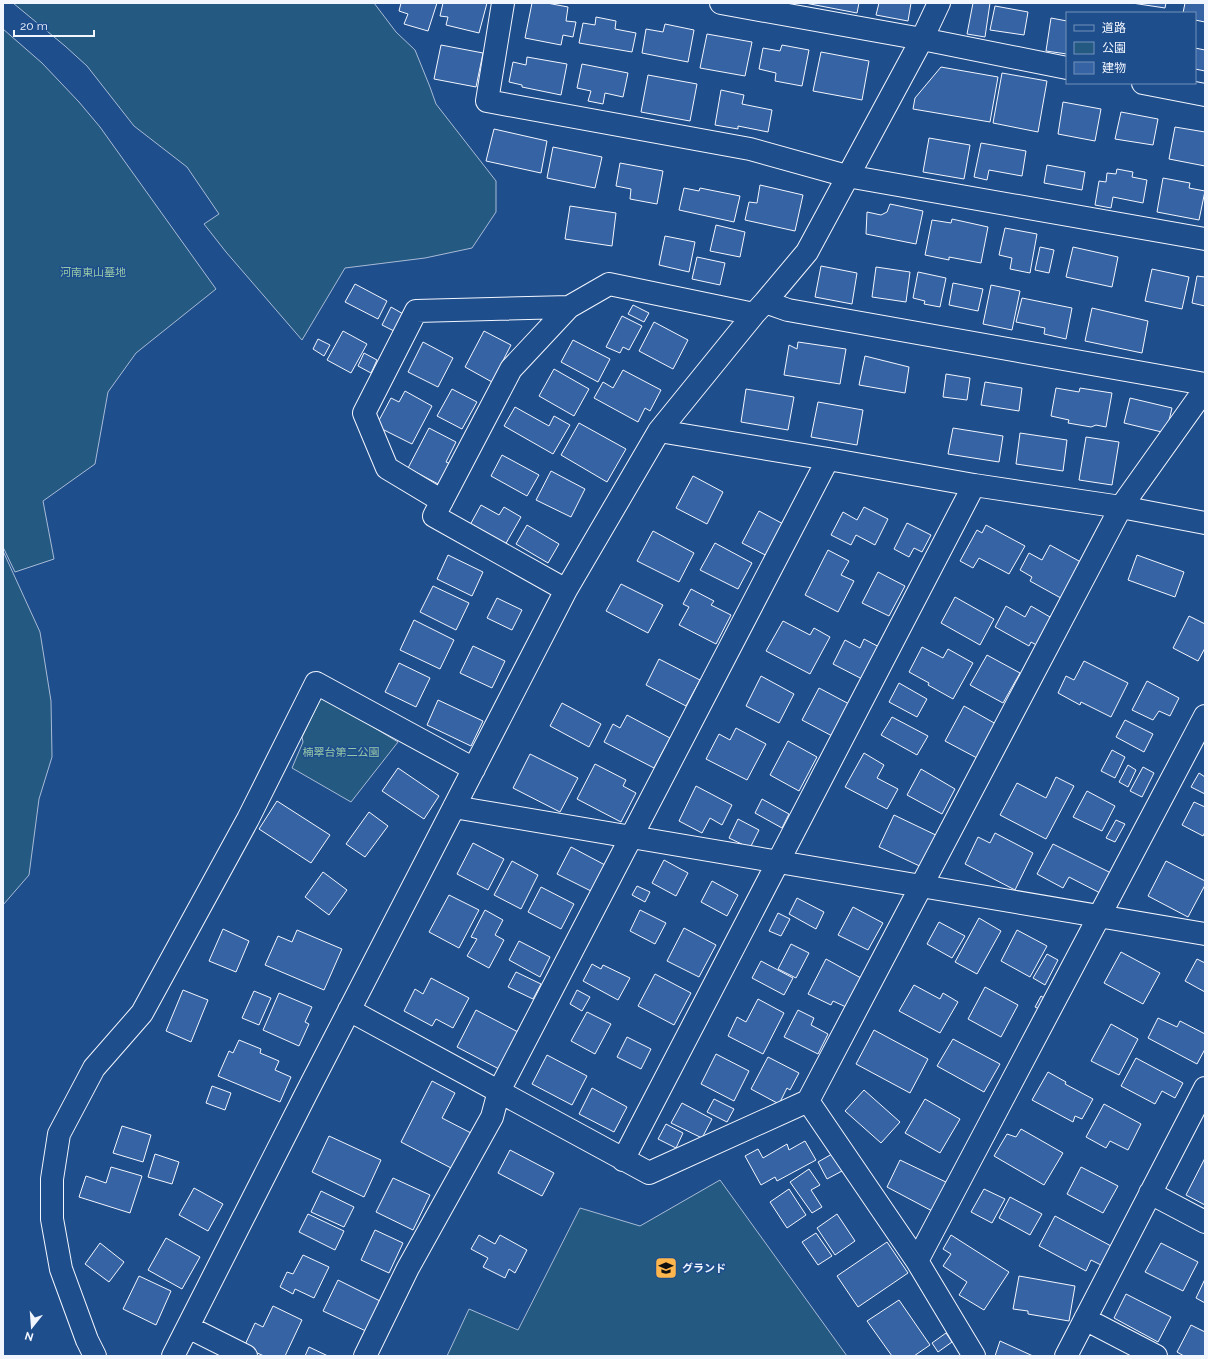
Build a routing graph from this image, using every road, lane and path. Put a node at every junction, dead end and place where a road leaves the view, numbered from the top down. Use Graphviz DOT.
graph roads {
  1 [pos="503,3"];
  2 [pos="721,3"];
  3 [pos="938,3"];
  4 [pos="922,39"];
  5 [pos="1066,68"];
  6 [pos="1148,84"];
  7 [pos="1205,95"];
  8 [pos="847,176"];
  9 [pos="1205,239"];
  10 [pos="569,307"];
  11 [pos="760,308"];
  12 [pos="1205,384"];
  13 [pos="1205,389"];
  14 [pos="659,431"];
  15 [pos="828,459"];
  16 [pos="974,485"];
  17 [pos="442,501"];
  18 [pos="1121,507"];
  19 [pos="1205,523"];
  20 [pos="566,590"];
  21 [pos="1205,716"];
  22 [pos="474,769"];
  23 [pos="454,807"];
  24 [pos="631,837"];
  25 [pos="778,861"];
  26 [pos="922,886"];
  27 [pos="1099,916"];
  28 [pos="1205,934"];
  29 [pos="349,1010"];
  30 [pos="1205,1088"];
  31 [pos="499,1091"];
  32 [pos="808,1101"];
  33 [pos="623,1160"];
  34 [pos="1150,1193"];
  35 [pos="1205,1222"];
  36 [pos="918,1261"];
  37 [pos="1085,1319"];
  38 [pos="188,1327"];
  39 [pos="95,1356"];
  40 [pos="172,1356"];
  41 [pos="246,1356"];
  42 [pos="365,1356"];
  43 [pos="974,1356"];
  44 [pos="1066,1356"];
  45 [pos="1156,1356"];
  1 -- 8 [label="street"];
  2 -- 4 [label="street"];
  3 -- 4 [label="street"];
  4 -- 5 [label="street"];
  4 -- 8 [label="street"];
  6 -- 7 [label="street"];
  8 -- 9 [label="street"];
  8 -- 11 [label="street"];
  10 -- 11 [label="street"];
  10 -- 17 [label="street"];
  10 -- 17 [label="street"];
  11 -- 12 [label="street"];
  11 -- 14 [label="street"];
  13 -- 18 [label="street"];
  14 -- 15 [label="street"];
  14 -- 20 [label="street"];
  15 -- 16 [label="street"];
  15 -- 24 [label="street"];
  16 -- 18 [label="street"];
  16 -- 25 [label="street"];
  17 -- 20 [label="street"];
  18 -- 19 [label="street"];
  18 -- 26 [label="street"];
  20 -- 22 [label="street"];
  21 -- 27 [label="street"];
  22 -- 23 [label="street"];
  22 -- 39 [label="street"];
  23 -- 24 [label="street"];
  23 -- 29 [label="street"];
  24 -- 25 [label="street"];
  24 -- 31 [label="street"];
  25 -- 26 [label="street"];
  25 -- 33 [label="street"];
  26 -- 27 [label="street"];
  26 -- 32 [label="street"];
  27 -- 28 [label="street"];
  27 -- 36 [label="street"];
  29 -- 31 [label="street"];
  29 -- 38 [label="street"];
  30 -- 34 [label="street"];
  31 -- 33 [label="street"];
  31 -- 42 [label="street"];
  32 -- 33 [label="street"];
  32 -- 36 [label="street"];
  34 -- 35 [label="street"];
  34 -- 37 [label="street"];
  36 -- 43 [label="street"];
  37 -- 44 [label="street"];
  37 -- 45 [label="street"];
  38 -- 40 [label="street"];
  38 -- 41 [label="street"];
}
